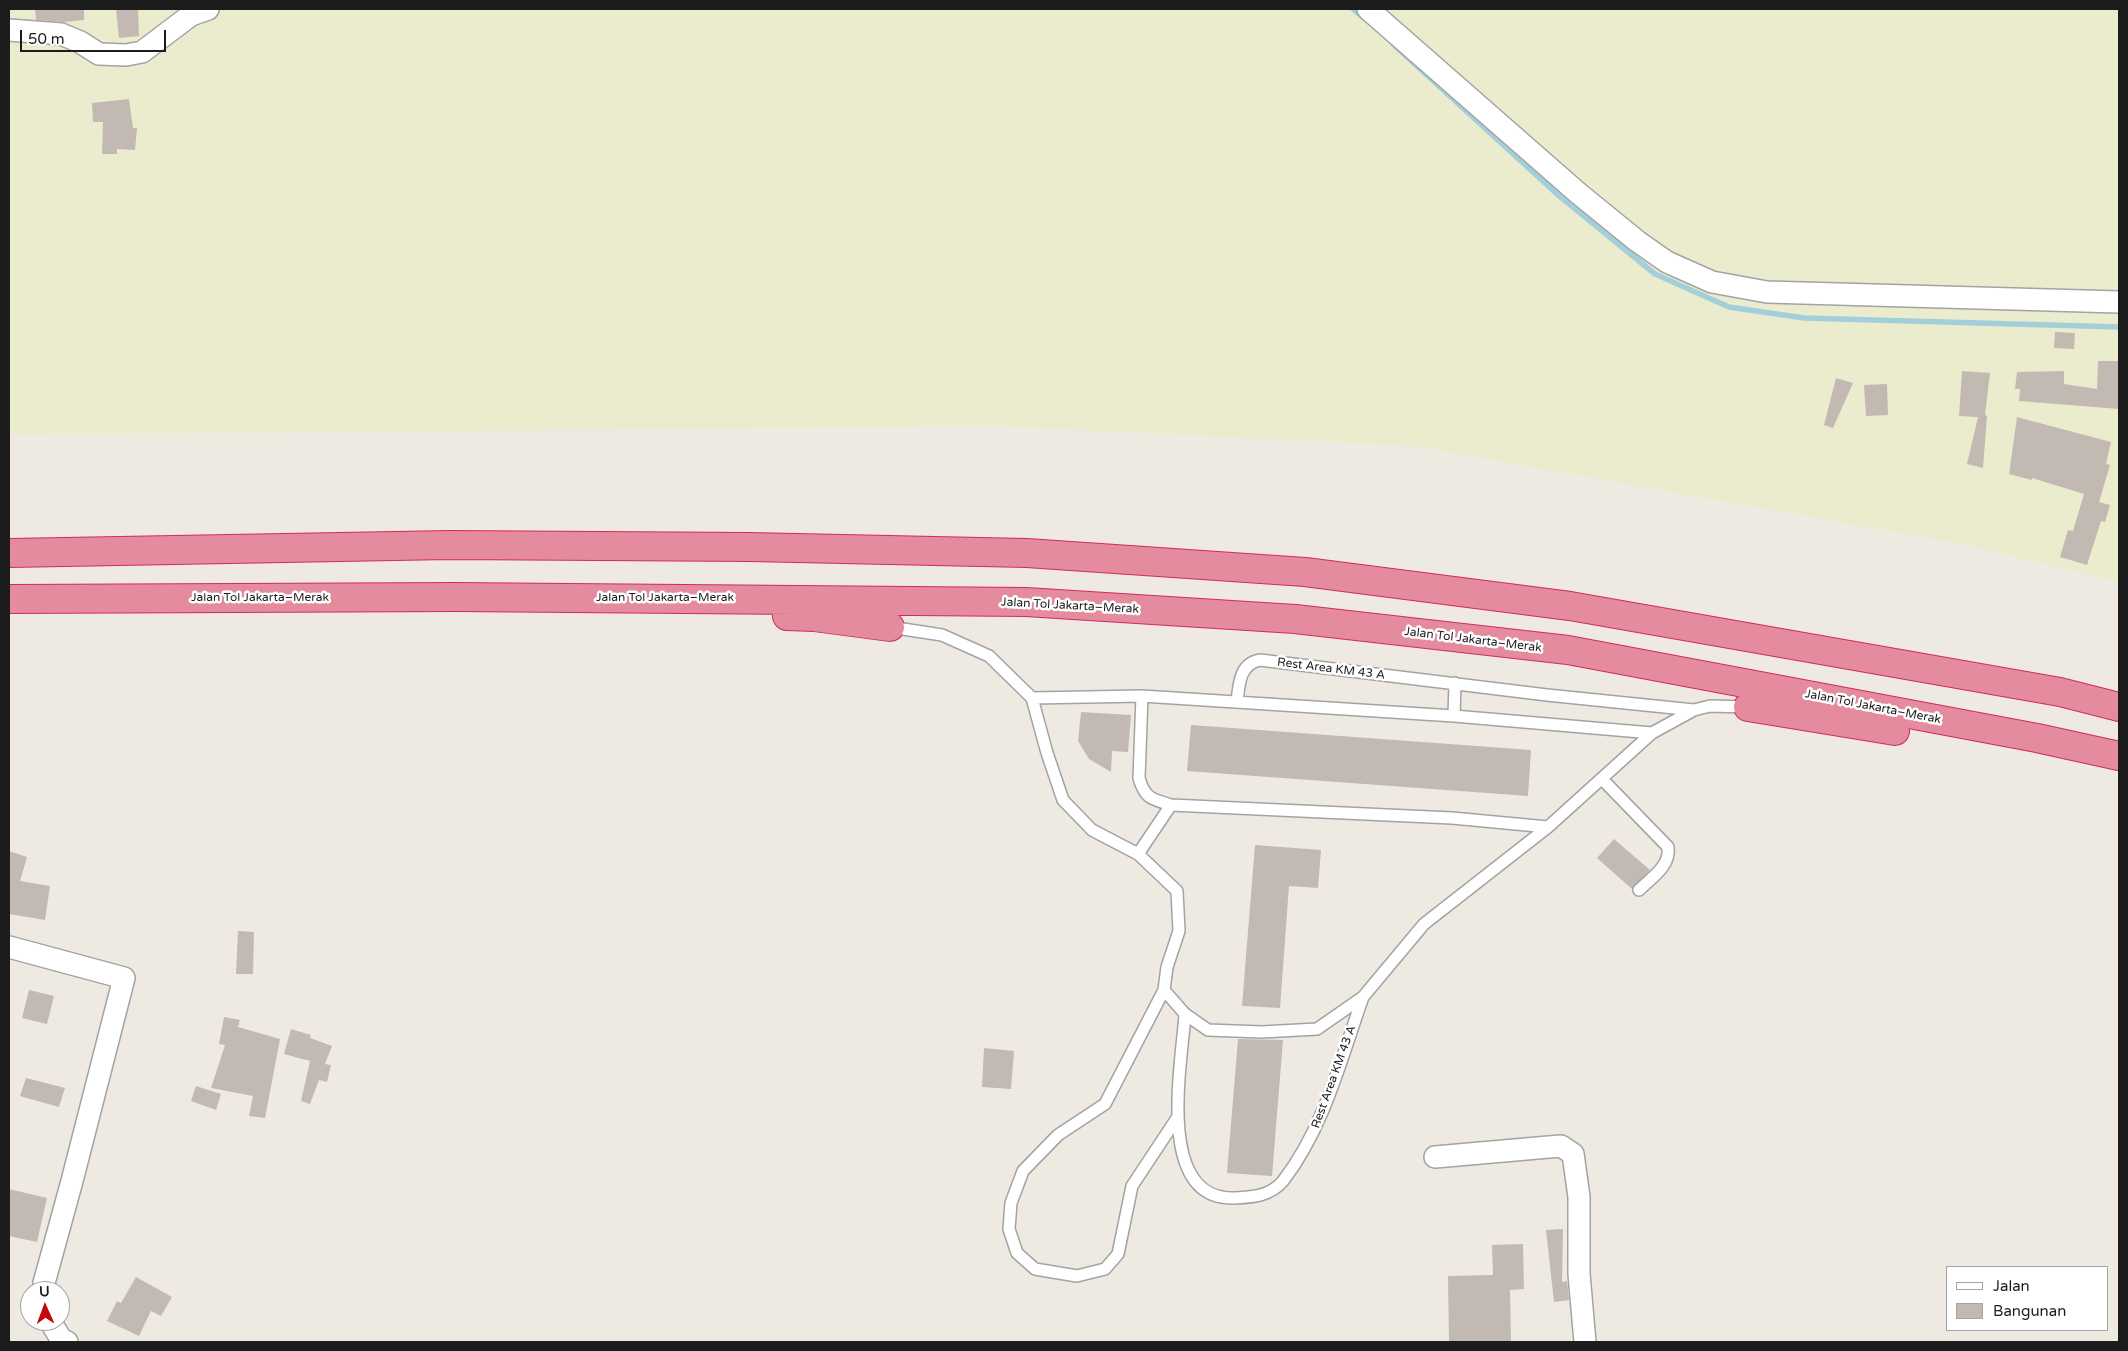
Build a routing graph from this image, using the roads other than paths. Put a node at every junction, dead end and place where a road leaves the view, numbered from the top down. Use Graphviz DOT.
graph roads {
  1 [pos="208,9"];
  2 [pos="1368,9"];
  3 [pos="9,30"];
  4 [pos="2119,302"];
  5 [pos="9,553"];
  6 [pos="456,597"];
  7 [pos="9,599"];
  8 [pos="890,627"];
  9 [pos="1455,683"];
  10 [pos="1142,696"];
  11 [pos="1032,698"];
  12 [pos="1237,702"];
  13 [pos="1748,707"];
  14 [pos="2119,708"];
  15 [pos="1694,710"];
  16 [pos="1454,716"];
  17 [pos="1652,733"];
  18 [pos="2119,756"];
  19 [pos="2119,762"];
  20 [pos="1602,778"];
  21 [pos="1171,805"];
  22 [pos="1548,826"];
  23 [pos="1138,854"];
  24 [pos="1639,890"];
  25 [pos="9,947"];
  26 [pos="1164,990"];
  27 [pos="1363,997"];
  28 [pos="1185,1014"];
  29 [pos="1178,1118"];
  30 [pos="1435,1157"];
  31 [pos="45,1281"];
  32 [pos="56,1331"];
  33 [pos="67,1342"];
  34 [pos="1585,1342"];
  1 -- 3 [label="street"];
  2 -- 4 [label="street"];
  5 -- 14 [label="highway"];
  6 -- 7 [label="highway, Jalan Tol Jakarta–Merak"];
  6 -- 8 [label="highway"];
  6 -- 18 [label="highway, Jalan Tol Jakarta–Merak"];
  8 -- 11 [label="lane"];
  9 -- 12 [label="lane, Rest Area KM 43 A"];
  9 -- 15 [label="lane, Rest Area KM 43 A"];
  9 -- 16 [label="lane"];
  10 -- 11 [label="lane"];
  10 -- 12 [label="lane"];
  10 -- 21 [label="lane"];
  11 -- 23 [label="lane"];
  12 -- 16 [label="lane"];
  13 -- 15 [label="lane, Rest Area KM 43 A"];
  13 -- 19 [label="highway"];
  15 -- 17 [label="lane, Rest Area KM 43 A"];
  16 -- 17 [label="lane"];
  17 -- 20 [label="lane, Rest Area KM 43 A"];
  20 -- 22 [label="lane, Rest Area KM 43 A"];
  20 -- 24 [label="lane"];
  21 -- 22 [label="lane"];
  21 -- 23 [label="lane"];
  22 -- 27 [label="lane, Rest Area KM 43 A"];
  23 -- 26 [label="lane"];
  25 -- 31 [label="street"];
  26 -- 28 [label="lane, Rest Area KM 43 A"];
  26 -- 29 [label="lane"];
  27 -- 28 [label="lane, Rest Area KM 43 A"];
  27 -- 29 [label="lane, Rest Area KM 43 A"];
  28 -- 29 [label="lane, Rest Area KM 43 A"];
  30 -- 34 [label="street"];
  32 -- 33 [label="street"];
}
